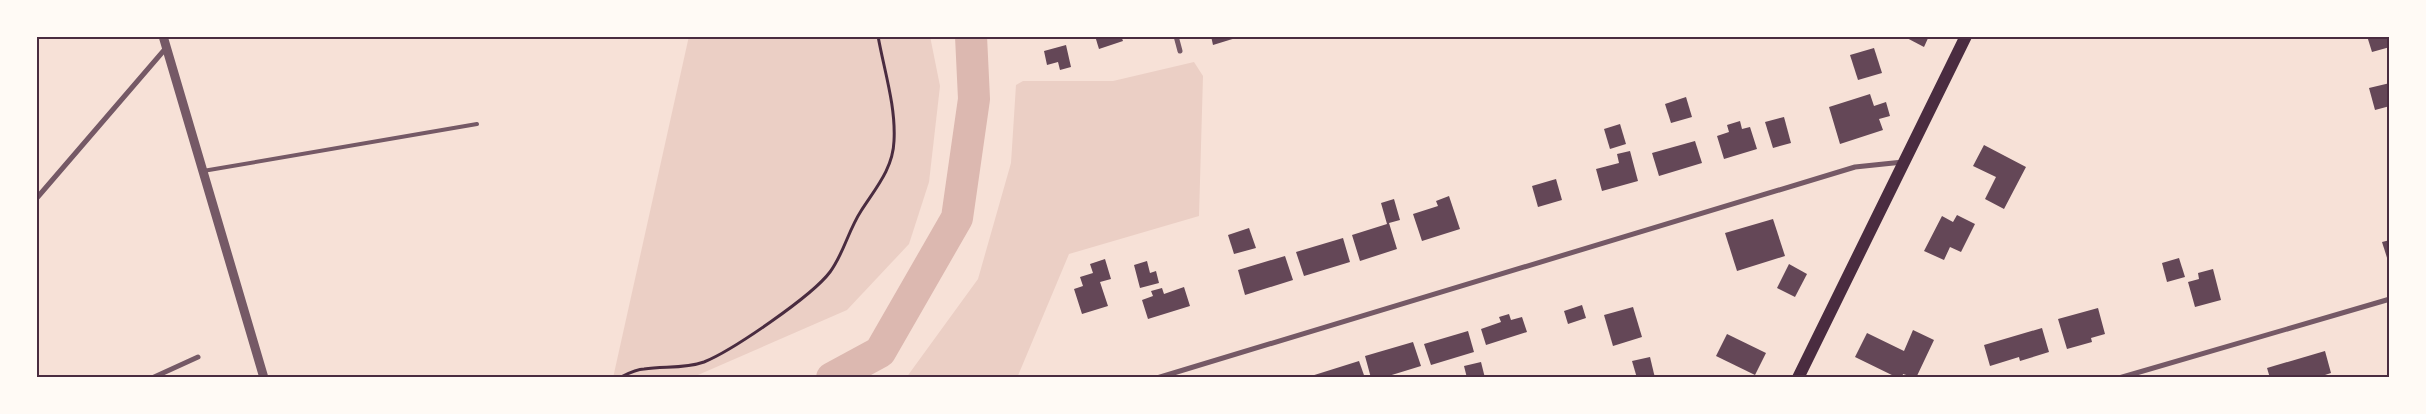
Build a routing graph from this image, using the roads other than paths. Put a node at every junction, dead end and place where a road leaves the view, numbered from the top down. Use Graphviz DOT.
graph roads {
  1 [pos="163,36"];
  2 [pos="1176,36"];
  3 [pos="1966,36"];
  4 [pos="166,47"];
  5 [pos="1180,51"];
  6 [pos="477,124"];
  7 [pos="1904,162"];
  8 [pos="202,171"];
  9 [pos="36,199"];
  10 [pos="2390,298"];
  11 [pos="198,357"];
  12 [pos="152,378"];
  13 [pos="264,378"];
  14 [pos="1157,378"];
  15 [pos="1798,378"];
  16 [pos="2119,378"];
  1 -- 4 [label="street"];
  2 -- 5 [label="street"];
  3 -- 7 [label="main road"];
  4 -- 8 [label="street"];
  4 -- 9 [label="street"];
  6 -- 8 [label="lane"];
  7 -- 14 [label="street"];
  7 -- 15 [label="main road"];
  8 -- 13 [label="street"];
  10 -- 16 [label="street"];
  11 -- 12 [label="street"];
}
